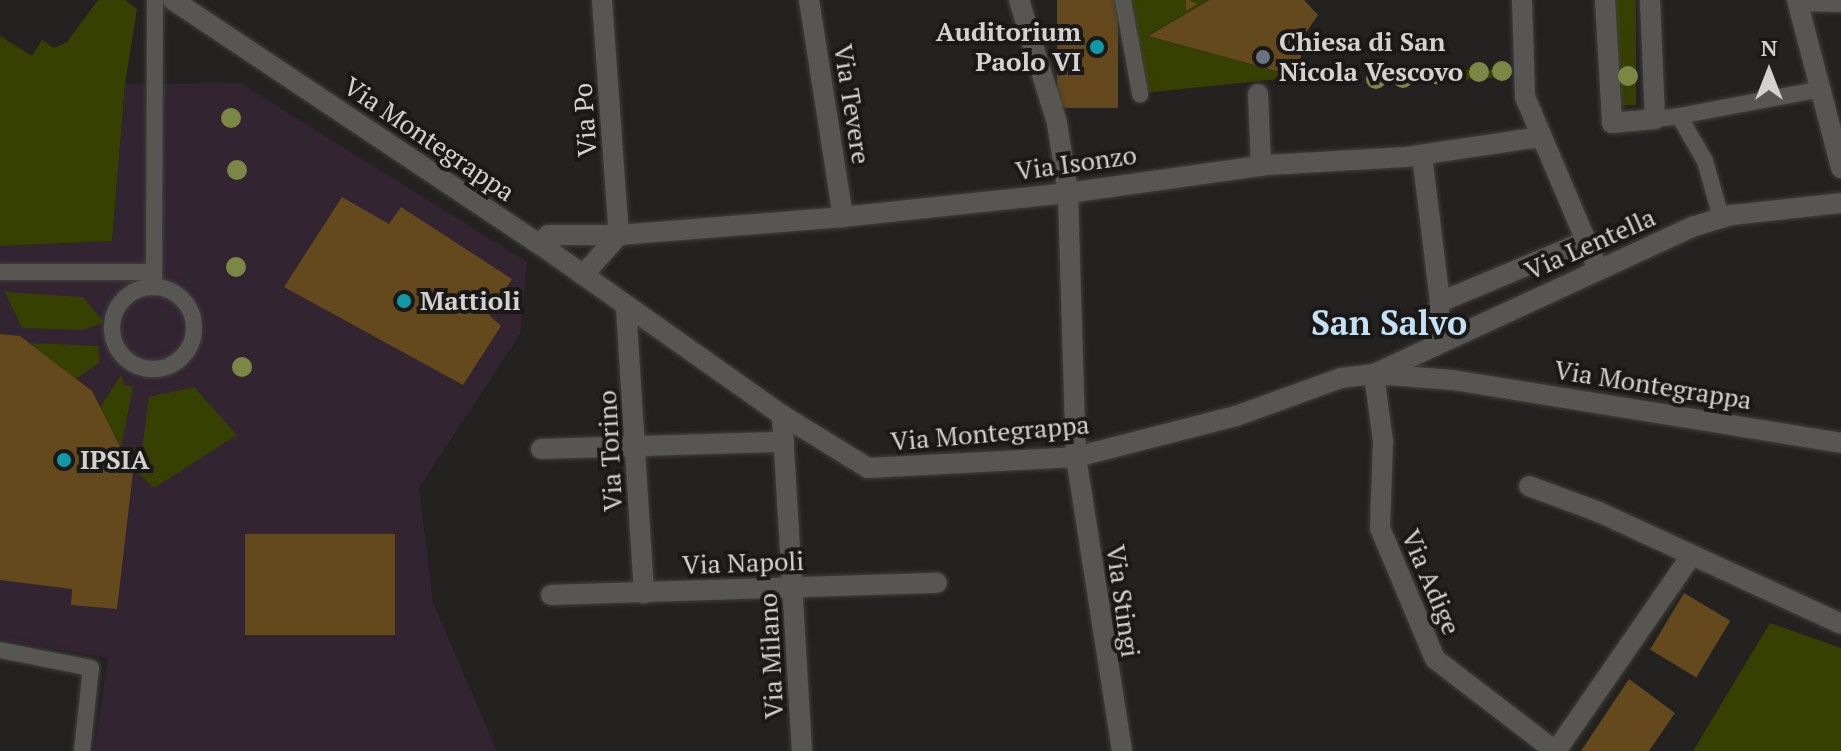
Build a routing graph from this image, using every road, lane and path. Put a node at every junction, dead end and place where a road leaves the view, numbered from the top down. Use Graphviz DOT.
graph roads {
  1 [pos="155,0"];
  2 [pos="173,0"];
  3 [pos="602,0"];
  4 [pos="809,0"];
  5 [pos="1019,0"];
  6 [pos="1123,0"];
  7 [pos="1522,0"];
  8 [pos="1605,0"];
  9 [pos="1650,0"];
  10 [pos="1798,0"];
  11 [pos="1841,2"];
  12 [pos="1822,89"];
  13 [pos="1140,94"];
  14 [pos="1258,94"];
  15 [pos="1679,116"];
  16 [pos="1655,119"];
  17 [pos="1540,137"];
  18 [pos="1422,155"];
  19 [pos="1261,166"];
  20 [pos="1841,168"];
  21 [pos="1068,193"];
  22 [pos="1841,203"];
  23 [pos="843,217"];
  24 [pos="1721,217"];
  25 [pos="619,235"];
  26 [pos="1588,240"];
  27 [pos="541,245"];
  28 [pos="1598,269"];
  29 [pos="0,272"];
  30 [pos="583,275"];
  31 [pos="154,279"];
  32 [pos="1440,302"];
  33 [pos="626,307"];
  34 [pos="1434,347"];
  35 [pos="1374,374"];
  36 [pos="782,415"];
  37 [pos="784,442"];
  38 [pos="1841,443"];
  39 [pos="637,446"];
  40 [pos="541,449"];
  41 [pos="1076,457"];
  42 [pos="1529,486"];
  43 [pos="1691,556"];
  44 [pos="937,583"];
  45 [pos="793,587"];
  46 [pos="644,593"];
  47 [pos="551,595"];
  48 [pos="1841,624"];
  49 [pos="0,650"];
  50 [pos="82,751"];
  51 [pos="802,751"];
  52 [pos="1122,751"];
  53 [pos="1555,751"];
  1 -- 31 [label="lane"];
  2 -- 27 [label="street, Via Montegrappa"];
  3 -- 25 [label="street, Via Po"];
  4 -- 23 [label="street, Via Tevere"];
  5 -- 21 [label="street, Via Stingi"];
  6 -- 13 [label="lane"];
  7 -- 17 [label="street"];
  8 -- 16 [label="street"];
  9 -- 16 [label="street"];
  10 -- 11 [label="street"];
  10 -- 12 [label="street"];
  12 -- 15 [label="lane"];
  12 -- 20 [label="street"];
  14 -- 19 [label="street"];
  15 -- 16 [label="lane"];
  15 -- 24 [label="lane"];
  17 -- 18 [label="street, Via Isonzo"];
  17 -- 26 [label="street"];
  18 -- 19 [label="street, Via Isonzo"];
  18 -- 32 [label="street"];
  19 -- 21 [label="street, Via Isonzo"];
  21 -- 23 [label="street, Via Isonzo"];
  21 -- 41 [label="street, Via Stingi"];
  22 -- 24 [label="street, Via Lentella"];
  23 -- 25 [label="street, Via Isonzo"];
  24 -- 28 [label="street, Via Lentella"];
  25 -- 27 [label="street, Via Isonzo"];
  25 -- 30 [label="street"];
  26 -- 28 [label="street"];
  26 -- 32 [label="street"];
  27 -- 30 [label="street, Via Montegrappa"];
  28 -- 34 [label="street, Via Lentella"];
  29 -- 31 [label="lane"];
  30 -- 33 [label="street, Via Montegrappa"];
  31 -- 31 [label="lane"];
  32 -- 34 [label="street"];
  33 -- 36 [label="street, Via Montegrappa"];
  33 -- 39 [label="street, Via Torino"];
  34 -- 35 [label="street, Via Lentella"];
  35 -- 38 [label="street, Via Montegrappa"];
  35 -- 41 [label="street, Via Montegrappa"];
  35 -- 53 [label="street, Via Adige"];
  36 -- 37 [label="street, Via Milano"];
  36 -- 41 [label="street, Via Montegrappa"];
  37 -- 39 [label="street"];
  37 -- 45 [label="street, Via Milano"];
  39 -- 40 [label="street"];
  39 -- 46 [label="street, Via Torino"];
  41 -- 52 [label="street, Via Stingi"];
  42 -- 43 [label="street"];
  43 -- 48 [label="street"];
  43 -- 53 [label="street, Via Adige"];
  44 -- 45 [label="street, Via Napoli"];
  45 -- 46 [label="street, Via Napoli"];
  45 -- 51 [label="street, Via Milano"];
  46 -- 47 [label="street, Via Napoli"];
  49 -- 50 [label="lane"];
}
